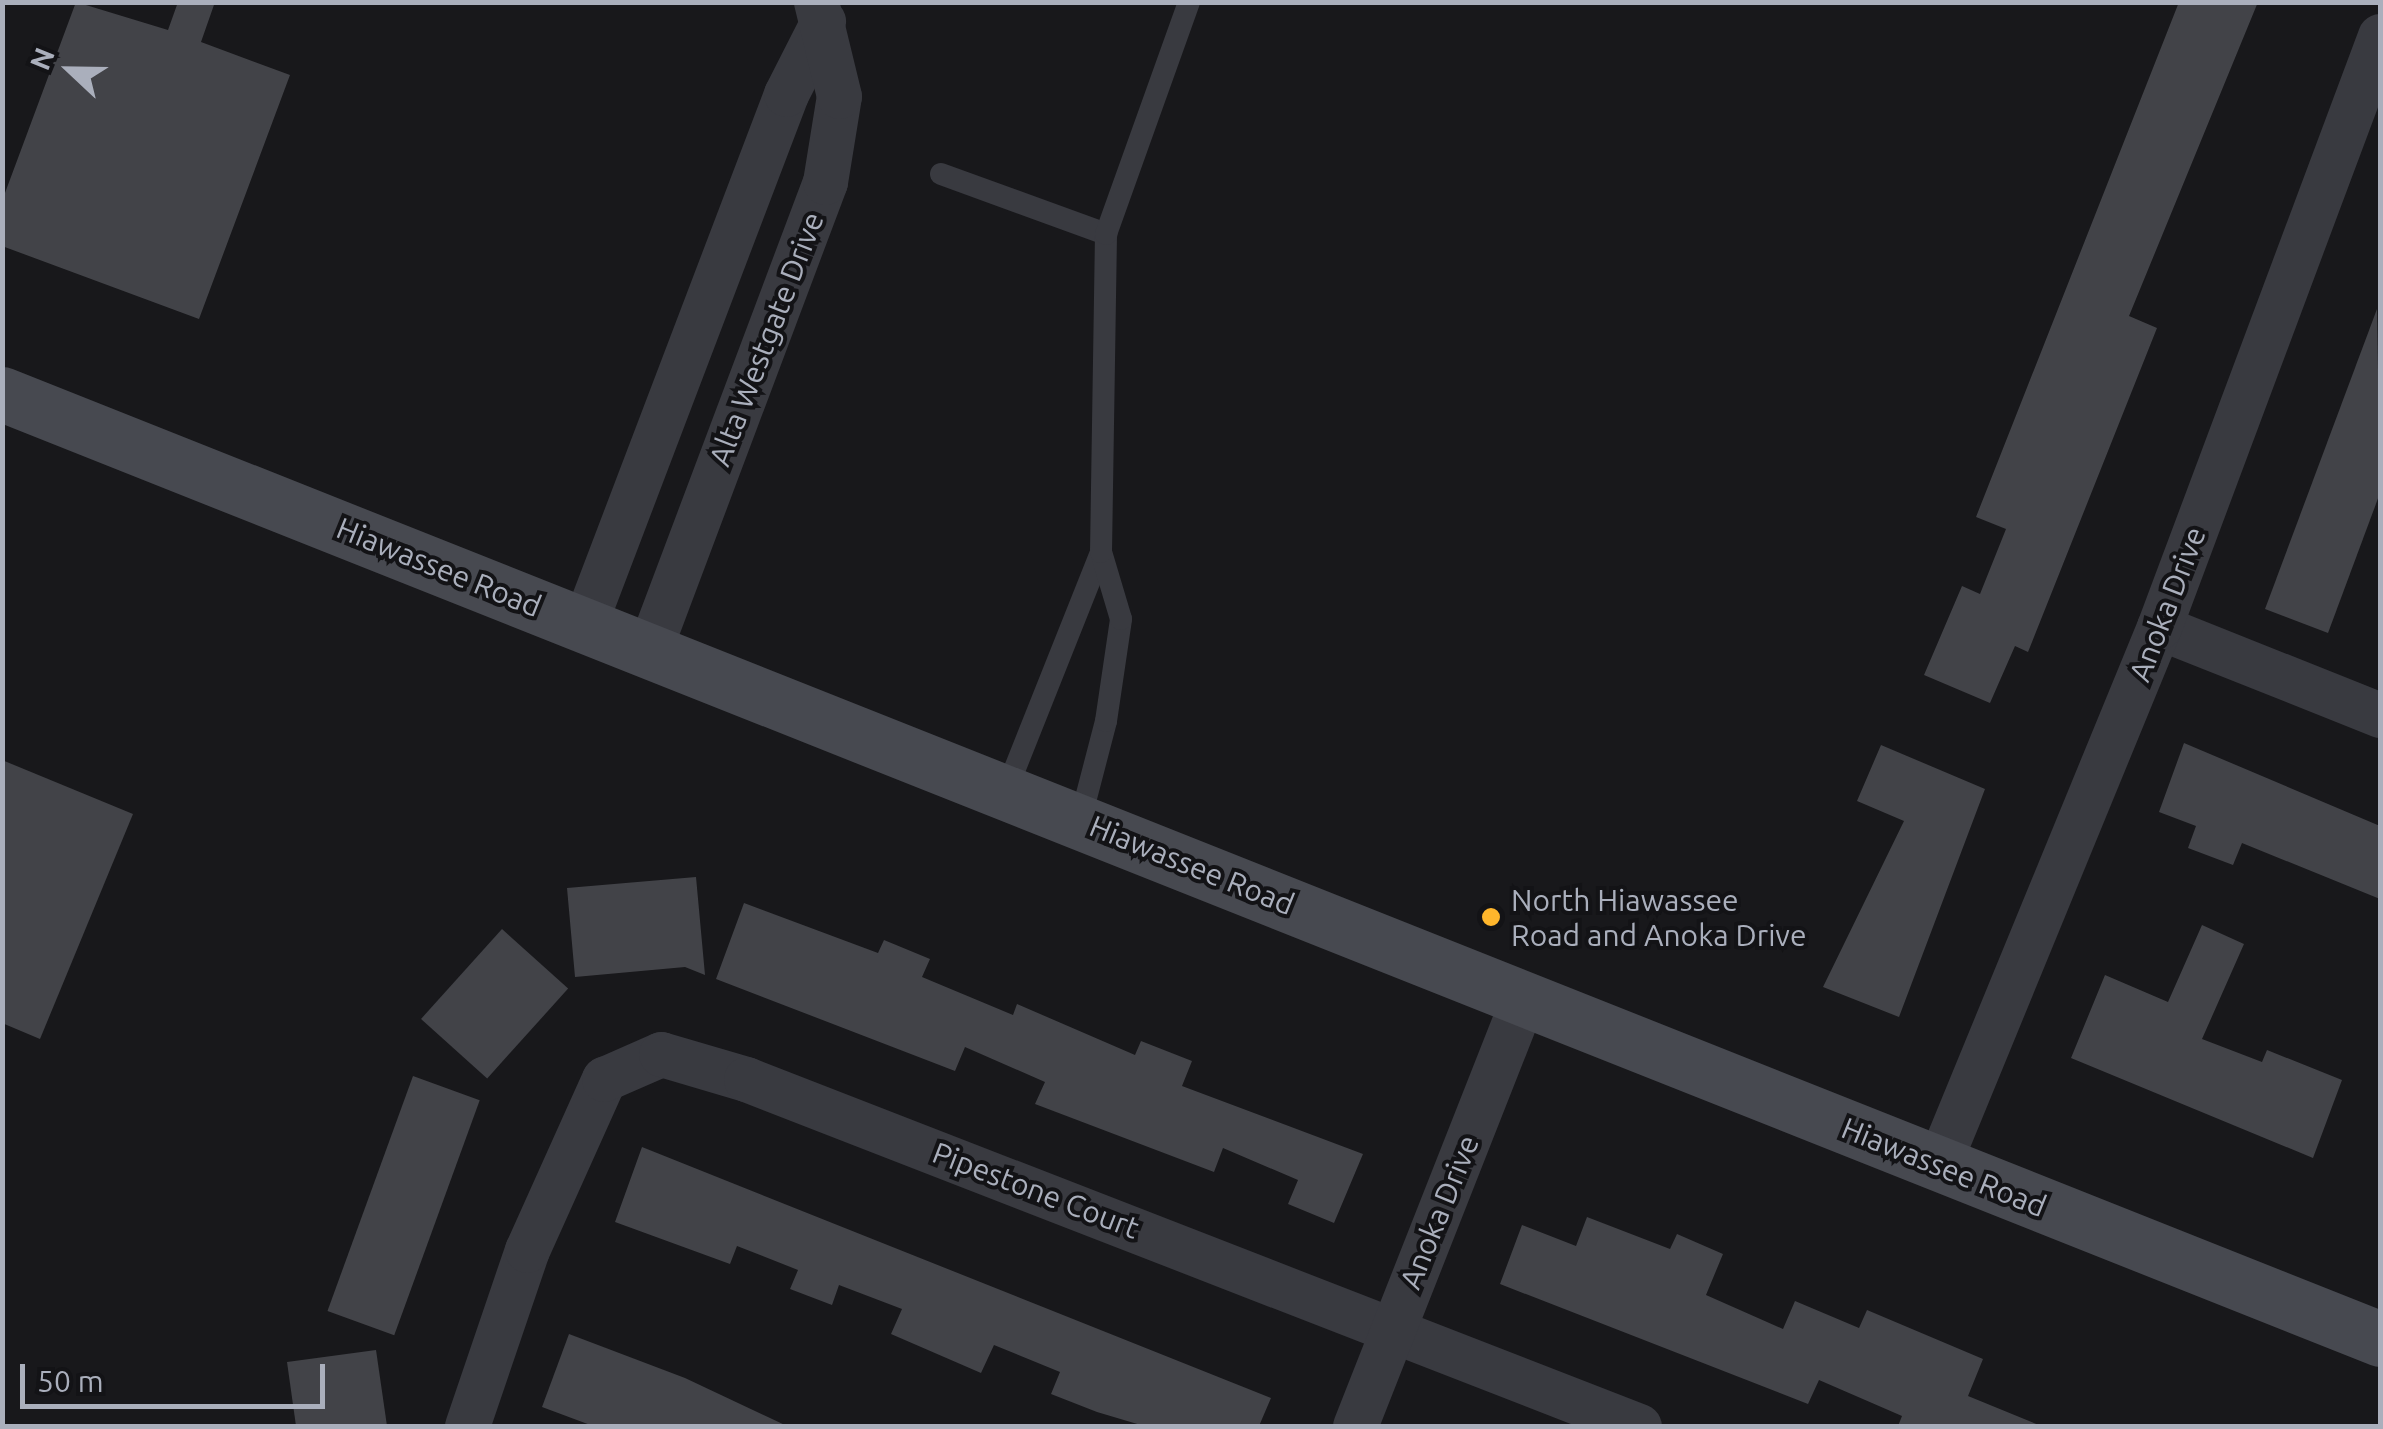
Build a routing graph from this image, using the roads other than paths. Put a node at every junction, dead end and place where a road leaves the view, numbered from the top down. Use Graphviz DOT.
graph roads {
  1 [pos="1190,2"];
  2 [pos="820,12"];
  3 [pos="2380,36"];
  4 [pos="2365,125"];
  5 [pos="941,174"];
  6 [pos="1106,234"];
  7 [pos="2,394"];
  8 [pos="1101,552"];
  9 [pos="584,625"];
  10 [pos="2160,626"];
  11 [pos="649,650"];
  12 [pos="2380,715"];
  13 [pos="1006,790"];
  14 [pos="1080,821"];
  15 [pos="1524,997"];
  16 [pos="1938,1165"];
  17 [pos="1394,1327"];
  18 [pos="2380,1339"];
  19 [pos="467,1426"];
  20 [pos="1354,1426"];
  21 [pos="1639,1426"];
  1 -- 6 [label="lane"];
  2 -- 9 [label="street, Alta Westgate Drive"];
  2 -- 11 [label="street, Alta Westgate Drive"];
  3 -- 4 [label="street, Anoka Drive"];
  4 -- 10 [label="street, Anoka Drive"];
  5 -- 6 [label="lane"];
  6 -- 8 [label="lane"];
  7 -- 9 [label="main road, Hiawassee Road"];
  8 -- 13 [label="lane"];
  8 -- 14 [label="lane"];
  9 -- 11 [label="main road, Hiawassee Road"];
  10 -- 12 [label="street"];
  10 -- 16 [label="street, Anoka Drive"];
  11 -- 13 [label="main road, Hiawassee Road"];
  13 -- 14 [label="main road, Hiawassee Road"];
  14 -- 15 [label="main road, Hiawassee Road"];
  15 -- 16 [label="main road, Hiawassee Road"];
  15 -- 17 [label="street, Anoka Drive"];
  16 -- 18 [label="main road, Hiawassee Road"];
  17 -- 19 [label="street, Pipestone Court"];
  17 -- 20 [label="street, Anoka Drive"];
  17 -- 21 [label="street, Pipestone Court"];
}
